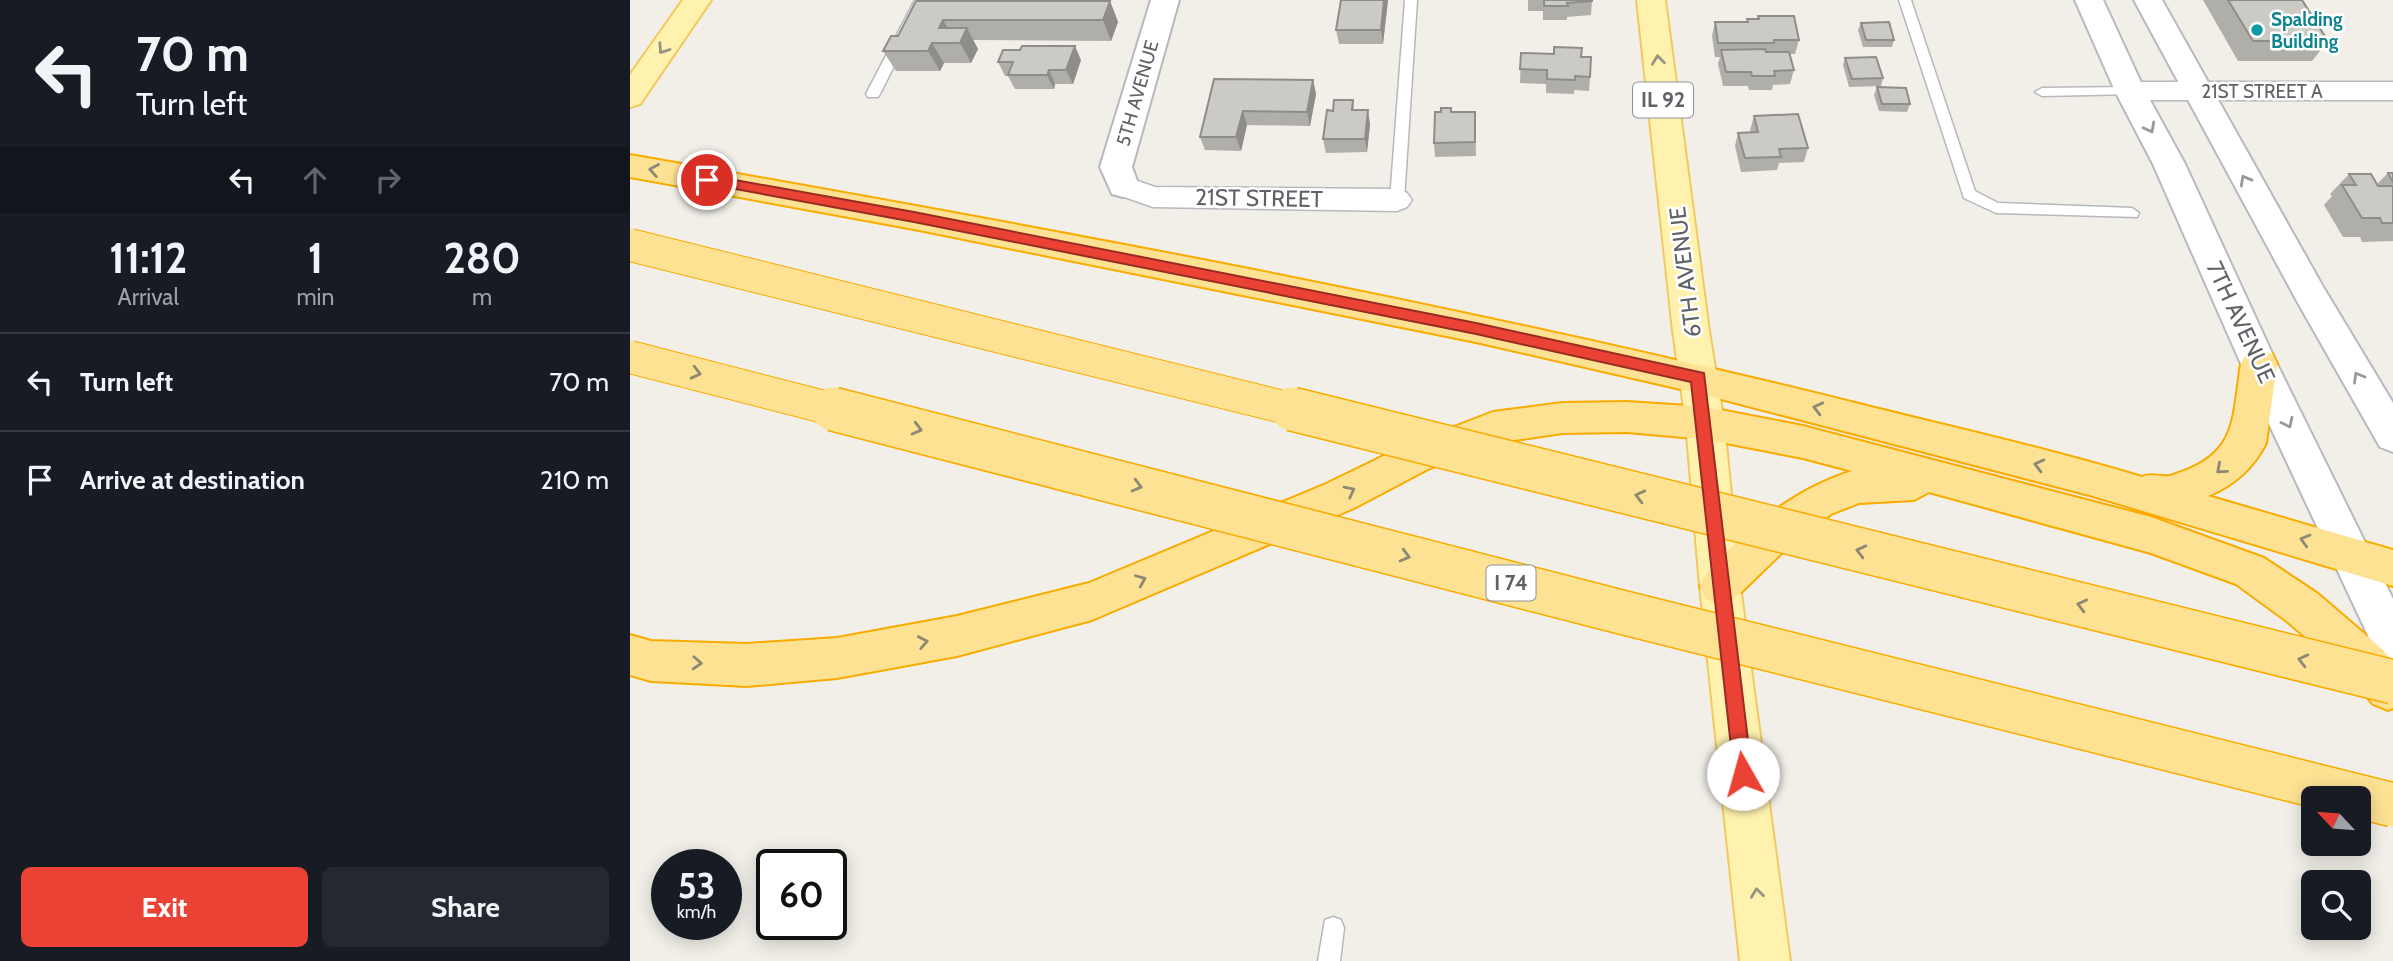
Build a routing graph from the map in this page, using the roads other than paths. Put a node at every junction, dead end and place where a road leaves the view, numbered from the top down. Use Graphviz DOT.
graph roads {
  1 [pos="696,0"];
  2 [pos="921,0"];
  3 [pos="1165,0"];
  4 [pos="1411,0"];
  5 [pos="1651,0"];
  6 [pos="1905,0"];
  7 [pos="2089,0"];
  8 [pos="2148,0"];
  9 [pos="2130,91"];
  10 [pos="2393,91"];
  11 [pos="2042,92"];
  12 [pos="2198,92"];
  13 [pos="873,94"];
  14 [pos="630,97"];
  15 [pos="630,166"];
  16 [pos="1124,186"];
  17 [pos="1397,200"];
  18 [pos="2132,213"];
  19 [pos="630,245"];
  20 [pos="630,357"];
  21 [pos="2259,364"];
  22 [pos="1698,378"];
  23 [pos="1705,423"];
  24 [pos="2393,436"];
  25 [pos="2093,479"];
  26 [pos="1947,481"];
  27 [pos="2352,554"];
  28 [pos="2393,568"];
  29 [pos="1720,586"];
  30 [pos="2393,643"];
  31 [pos="630,654"];
  32 [pos="2393,682"];
  33 [pos="2393,695"];
  34 [pos="2393,806"];
  35 [pos="1333,928"];
  36 [pos="1329,961"];
  37 [pos="1766,961"];
  1 -- 14 [label="main road, one-way"];
  2 -- 13 [label="lane"];
  3 -- 16 [label="main road, 5TH AVENUE"];
  4 -- 17 [label="lane"];
  22 -- 5 [label="main road, 6TH AVENUE / IL 92, one-way"];
  6 -- 18 [label="lane"];
  7 -- 9 [label="main road, 7TH AVENUE"];
  8 -- 12 [label="main road"];
  9 -- 11 [label="lane"];
  9 -- 12 [label="street, 21ST STREET A"];
  9 -- 21 [label="main road, 7TH AVENUE, one-way"];
  10 -- 12 [label="street, 21ST STREET A"];
  24 -- 12 [label="main road, one-way"];
  22 -- 15 [label="highway, one-way"];
  16 -- 17 [label="street, 21ST STREET"];
  32 -- 19 [label="highway, one-way, bridge"];
  20 -- 34 [label="highway, I 74, one-way, bridge"];
  21 -- 25 [label="highway, one-way"];
  21 -- 27 [label="main road, 7TH AVENUE, one-way"];
  22 -- 23 [label="main road, 6TH AVENUE / IL 92"];
  25 -- 22 [label="highway, one-way"];
  23 -- 26 [label="highway"];
  23 -- 29 [label="main road, 6TH AVENUE / IL 92"];
  31 -- 23 [label="highway, one-way"];
  27 -- 25 [label="highway, one-way"];
  26 -- 29 [label="highway"];
  26 -- 33 [label="highway"];
  27 -- 28 [label="highway"];
  27 -- 30 [label="main road, 7TH AVENUE"];
  37 -- 29 [label="main road, 6TH AVENUE / IL 92, one-way"];
  35 -- 36 [label="lane"];
}
